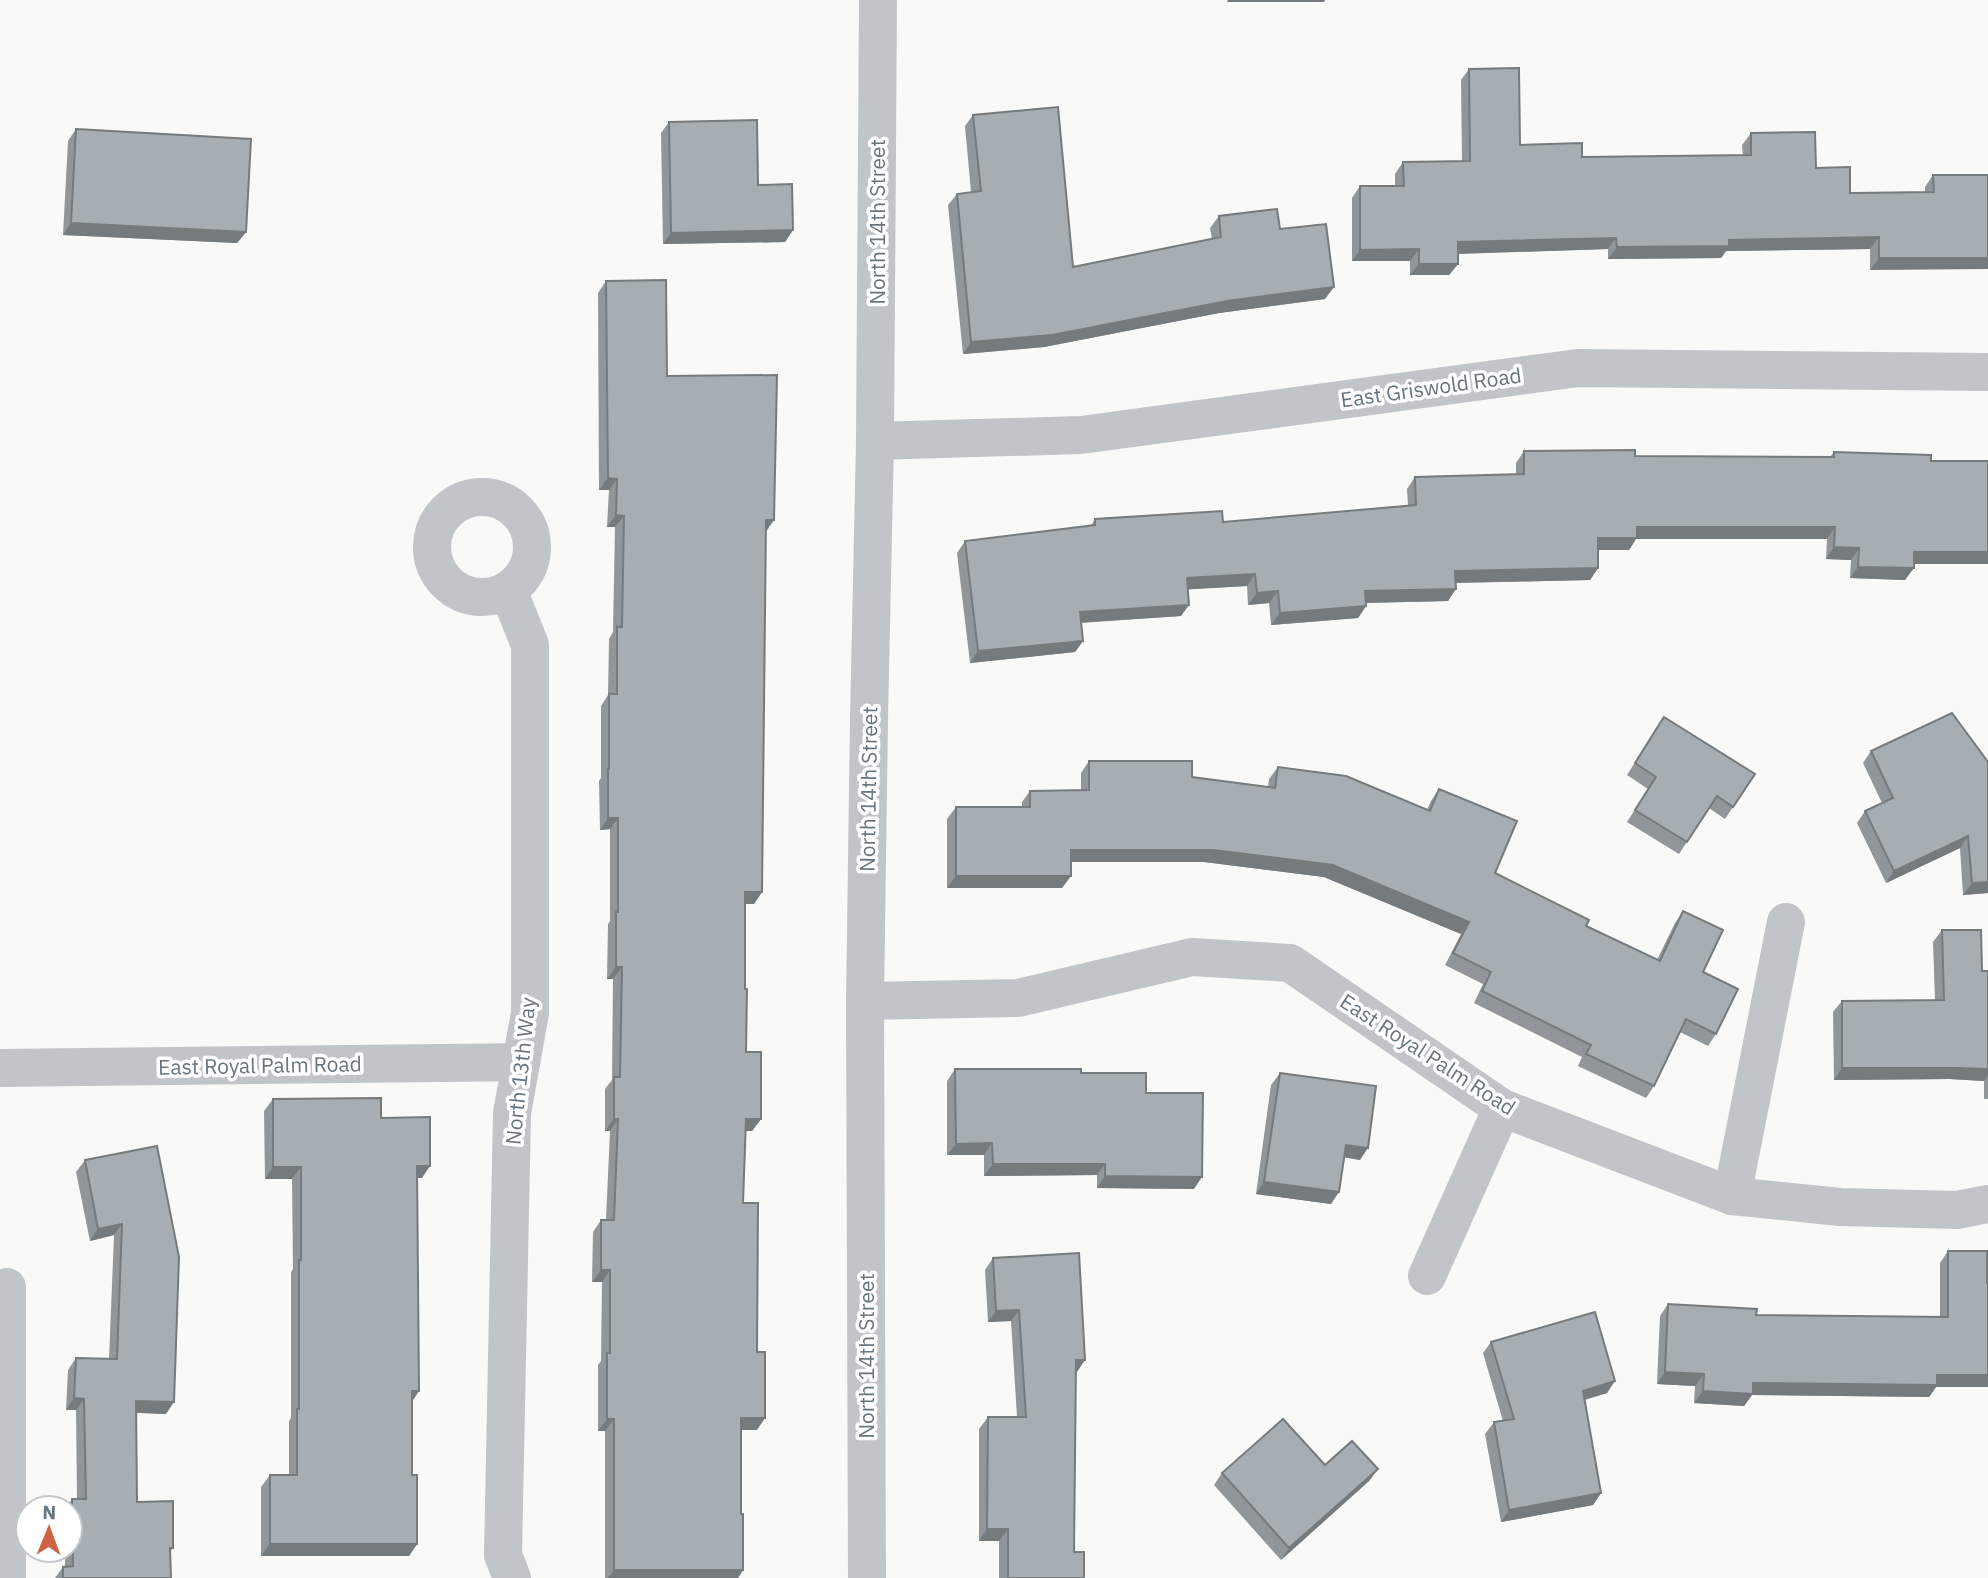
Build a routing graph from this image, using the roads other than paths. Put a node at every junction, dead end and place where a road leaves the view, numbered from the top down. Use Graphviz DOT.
graph roads {
  1 [pos="878,0"];
  2 [pos="1988,372"];
  3 [pos="876,441"];
  4 [pos="508,590"];
  5 [pos="1786,922"];
  6 [pos="865,1000"];
  7 [pos="521,1062"];
  8 [pos="0,1068"];
  9 [pos="1502,1108"];
  10 [pos="1732,1196"];
  11 [pos="1988,1204"];
  12 [pos="1427,1276"];
  13 [pos="7,1287"];
  14 [pos="503,1570"];
  15 [pos="7,1578"];
  16 [pos="867,1578"];
  1 -- 3 [label="street, North 14th Street"];
  2 -- 3 [label="street, East Griswold Road"];
  3 -- 6 [label="street, North 14th Street"];
  4 -- 7 [label="street, North 13th Way"];
  5 -- 10 [label="street"];
  6 -- 9 [label="street, East Royal Palm Road"];
  6 -- 16 [label="street, North 14th Street"];
  7 -- 8 [label="street, East Royal Palm Road"];
  7 -- 14 [label="street, North 13th Way"];
  9 -- 10 [label="street, East Royal Palm Road"];
  9 -- 12 [label="street"];
  10 -- 11 [label="street, East Royal Palm Road"];
  13 -- 15 [label="street"];
}
